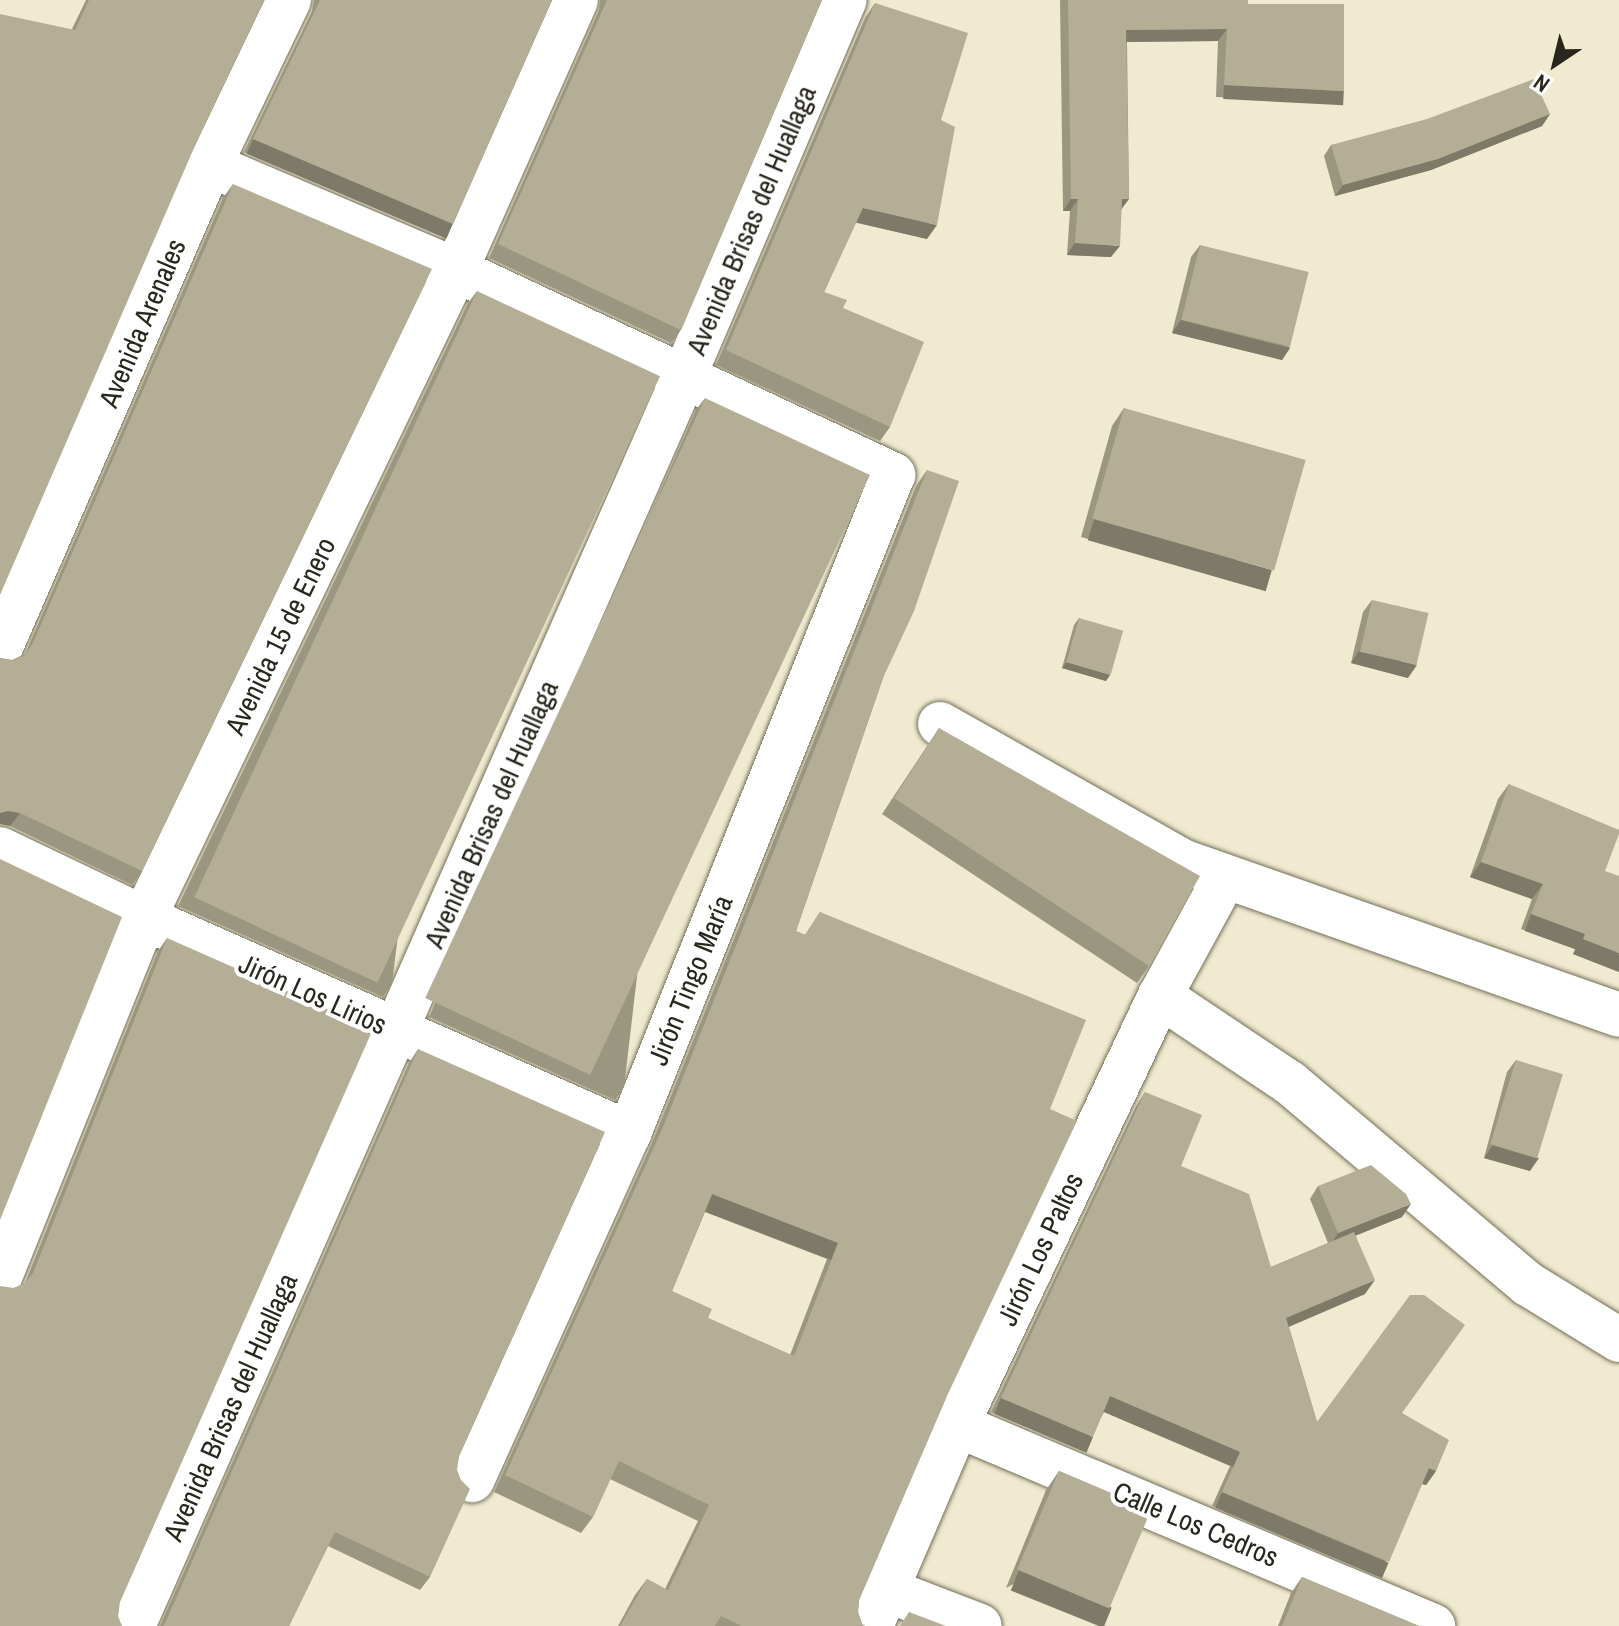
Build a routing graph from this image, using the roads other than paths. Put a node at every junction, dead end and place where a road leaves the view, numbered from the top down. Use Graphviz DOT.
graph roads {
  1 [pos="289,0"];
  2 [pos="576,0"];
  3 [pos="845,0"];
  4 [pos="210,165"];
  5 [pos="456,270"];
  6 [pos="683,379"];
  7 [pos="0,649"];
  8 [pos="940,724"];
  9 [pos="0,849"];
  10 [pos="1224,879"];
  11 [pos="144,918"];
  12 [pos="1160,996"];
  13 [pos="1619,1015"];
  14 [pos="395,1031"];
  15 [pos="629,1133"];
  16 [pos="0,1277"];
  17 [pos="1619,1340"];
  18 [pos="957,1425"];
  19 [pos="472,1480"];
  20 [pos="880,1608"];
  21 [pos="133,1626"];
  22 [pos="980,1626"];
  23 [pos="1433,1626"];
  1 -- 4 [label="street, Avenida Arenales"];
  2 -- 5 [label="street, Avenida 15 de Enero"];
  3 -- 6 [label="street, Avenida Brisas del Huallaga"];
  4 -- 5 [label="street"];
  4 -- 7 [label="street, Avenida Arenales"];
  5 -- 6 [label="street"];
  5 -- 11 [label="street, Avenida 15 de Enero"];
  6 -- 14 [label="street, Avenida Brisas del Huallaga"];
  6 -- 15 [label="street, Jirón Tingo María"];
  8 -- 10 [label="street"];
  9 -- 11 [label="street, Jirón Los Lirios"];
  10 -- 12 [label="street, Jirón Los Paltos"];
  10 -- 13 [label="street"];
  11 -- 14 [label="street, Jirón Los Lirios"];
  11 -- 16 [label="street, Avenida 15 de Enero"];
  12 -- 17 [label="street"];
  12 -- 18 [label="street, Jirón Los Paltos"];
  14 -- 15 [label="street, Jirón Los Lirios"];
  14 -- 21 [label="street, Avenida Brisas del Huallaga"];
  15 -- 19 [label="street, Jirón Tingo María"];
  18 -- 20 [label="street, Jirón Los Paltos"];
  18 -- 23 [label="street, Calle Los Cedros"];
  20 -- 22 [label="street"];
}
